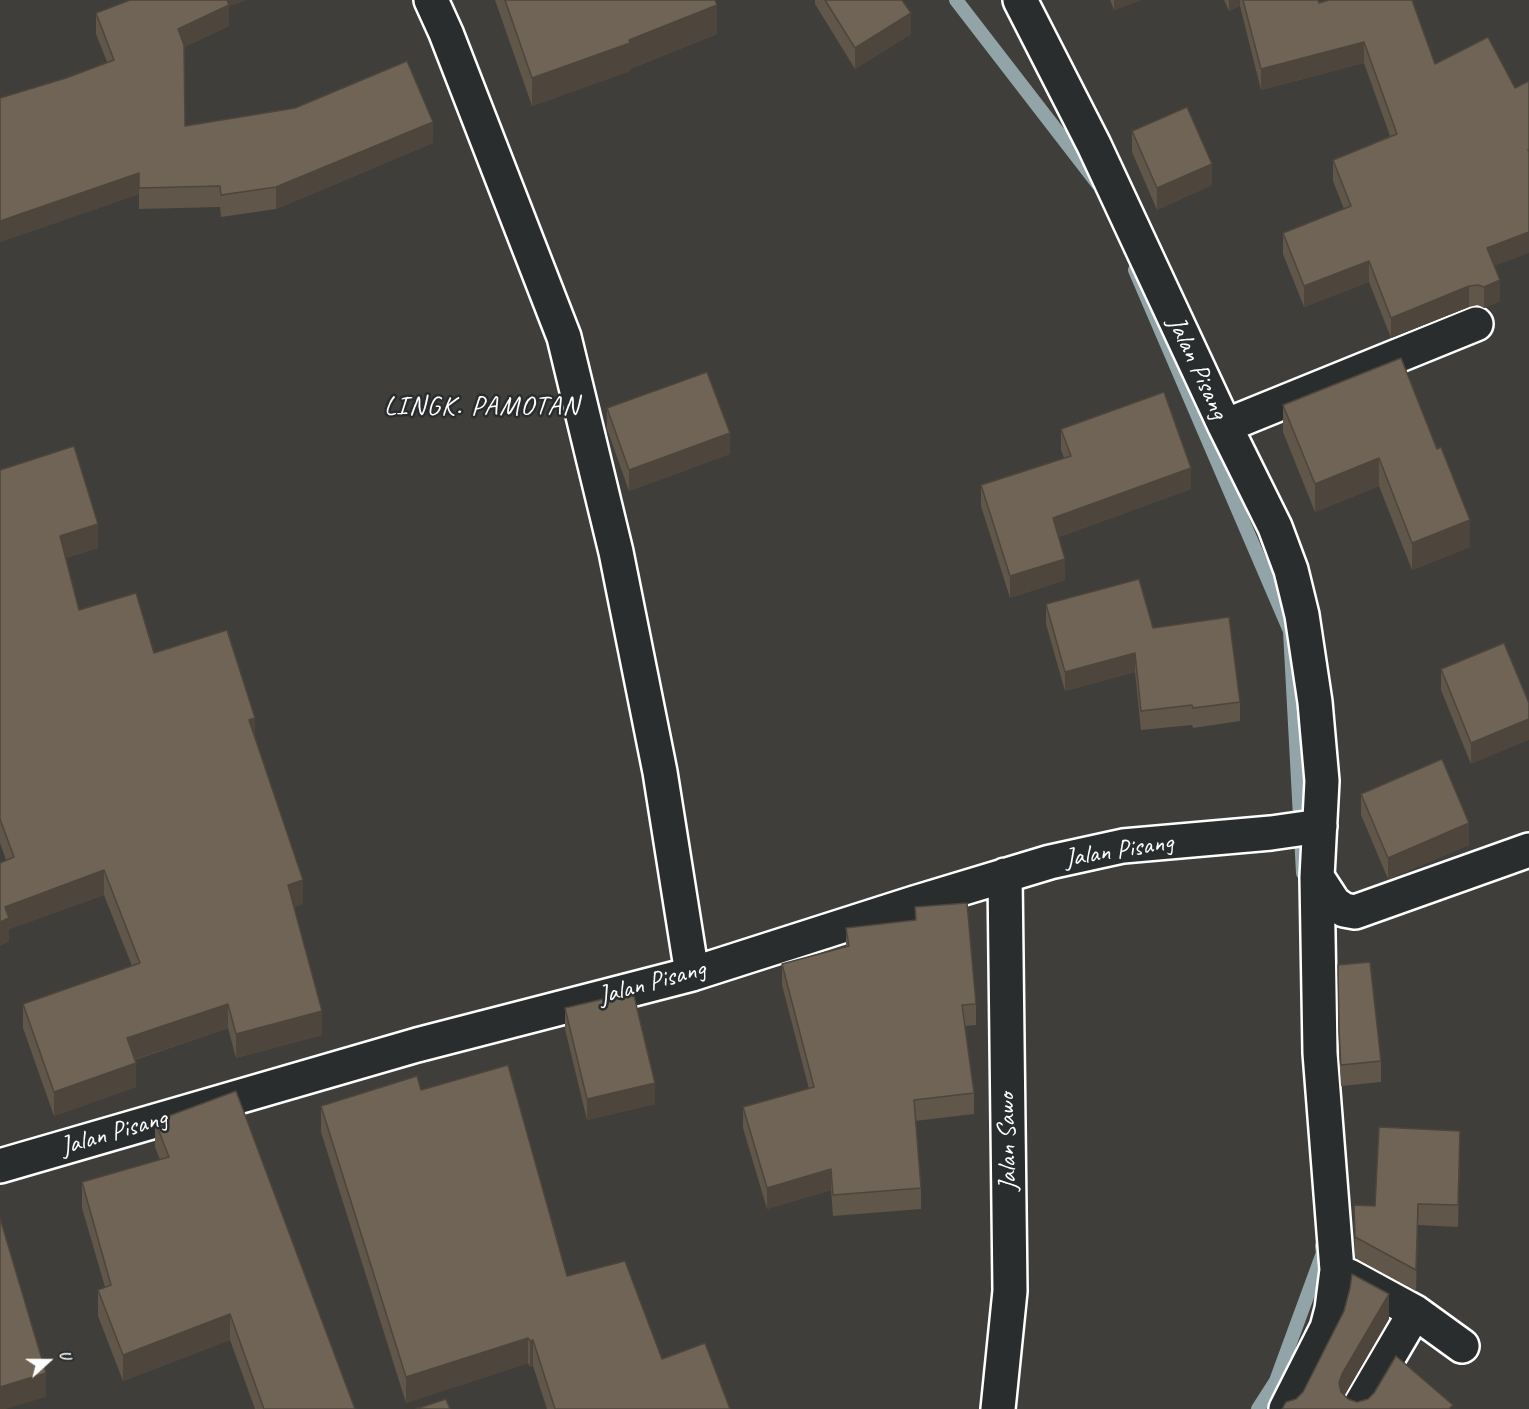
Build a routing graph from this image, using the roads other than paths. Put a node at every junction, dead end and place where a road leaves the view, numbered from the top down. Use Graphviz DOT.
graph roads {
  1 [pos="431,0"];
  2 [pos="1020,0"];
  3 [pos="1476,324"];
  4 [pos="1224,426"];
  5 [pos="1314,826"];
  6 [pos="1529,850"];
  7 [pos="1005,875"];
  8 [pos="1317,877"];
  9 [pos="692,974"];
  10 [pos="0,1166"];
  11 [pos="1337,1270"];
  12 [pos="1415,1312"];
  13 [pos="1462,1346"];
  14 [pos="998,1409"];
  15 [pos="1286,1409"];
  16 [pos="1358,1409"];
  1 -- 9 [label="street"];
  2 -- 4 [label="street, Jalan Pisang"];
  3 -- 4 [label="street"];
  4 -- 5 [label="street, Jalan Pisang"];
  5 -- 7 [label="street, Jalan Pisang"];
  5 -- 8 [label="street"];
  6 -- 8 [label="street"];
  7 -- 9 [label="street, Jalan Pisang"];
  7 -- 14 [label="street, Jalan Sawo"];
  8 -- 11 [label="street"];
  9 -- 10 [label="street, Jalan Pisang"];
  11 -- 12 [label="street"];
  11 -- 15 [label="street"];
  12 -- 13 [label="street"];
  12 -- 16 [label="street"];
}
